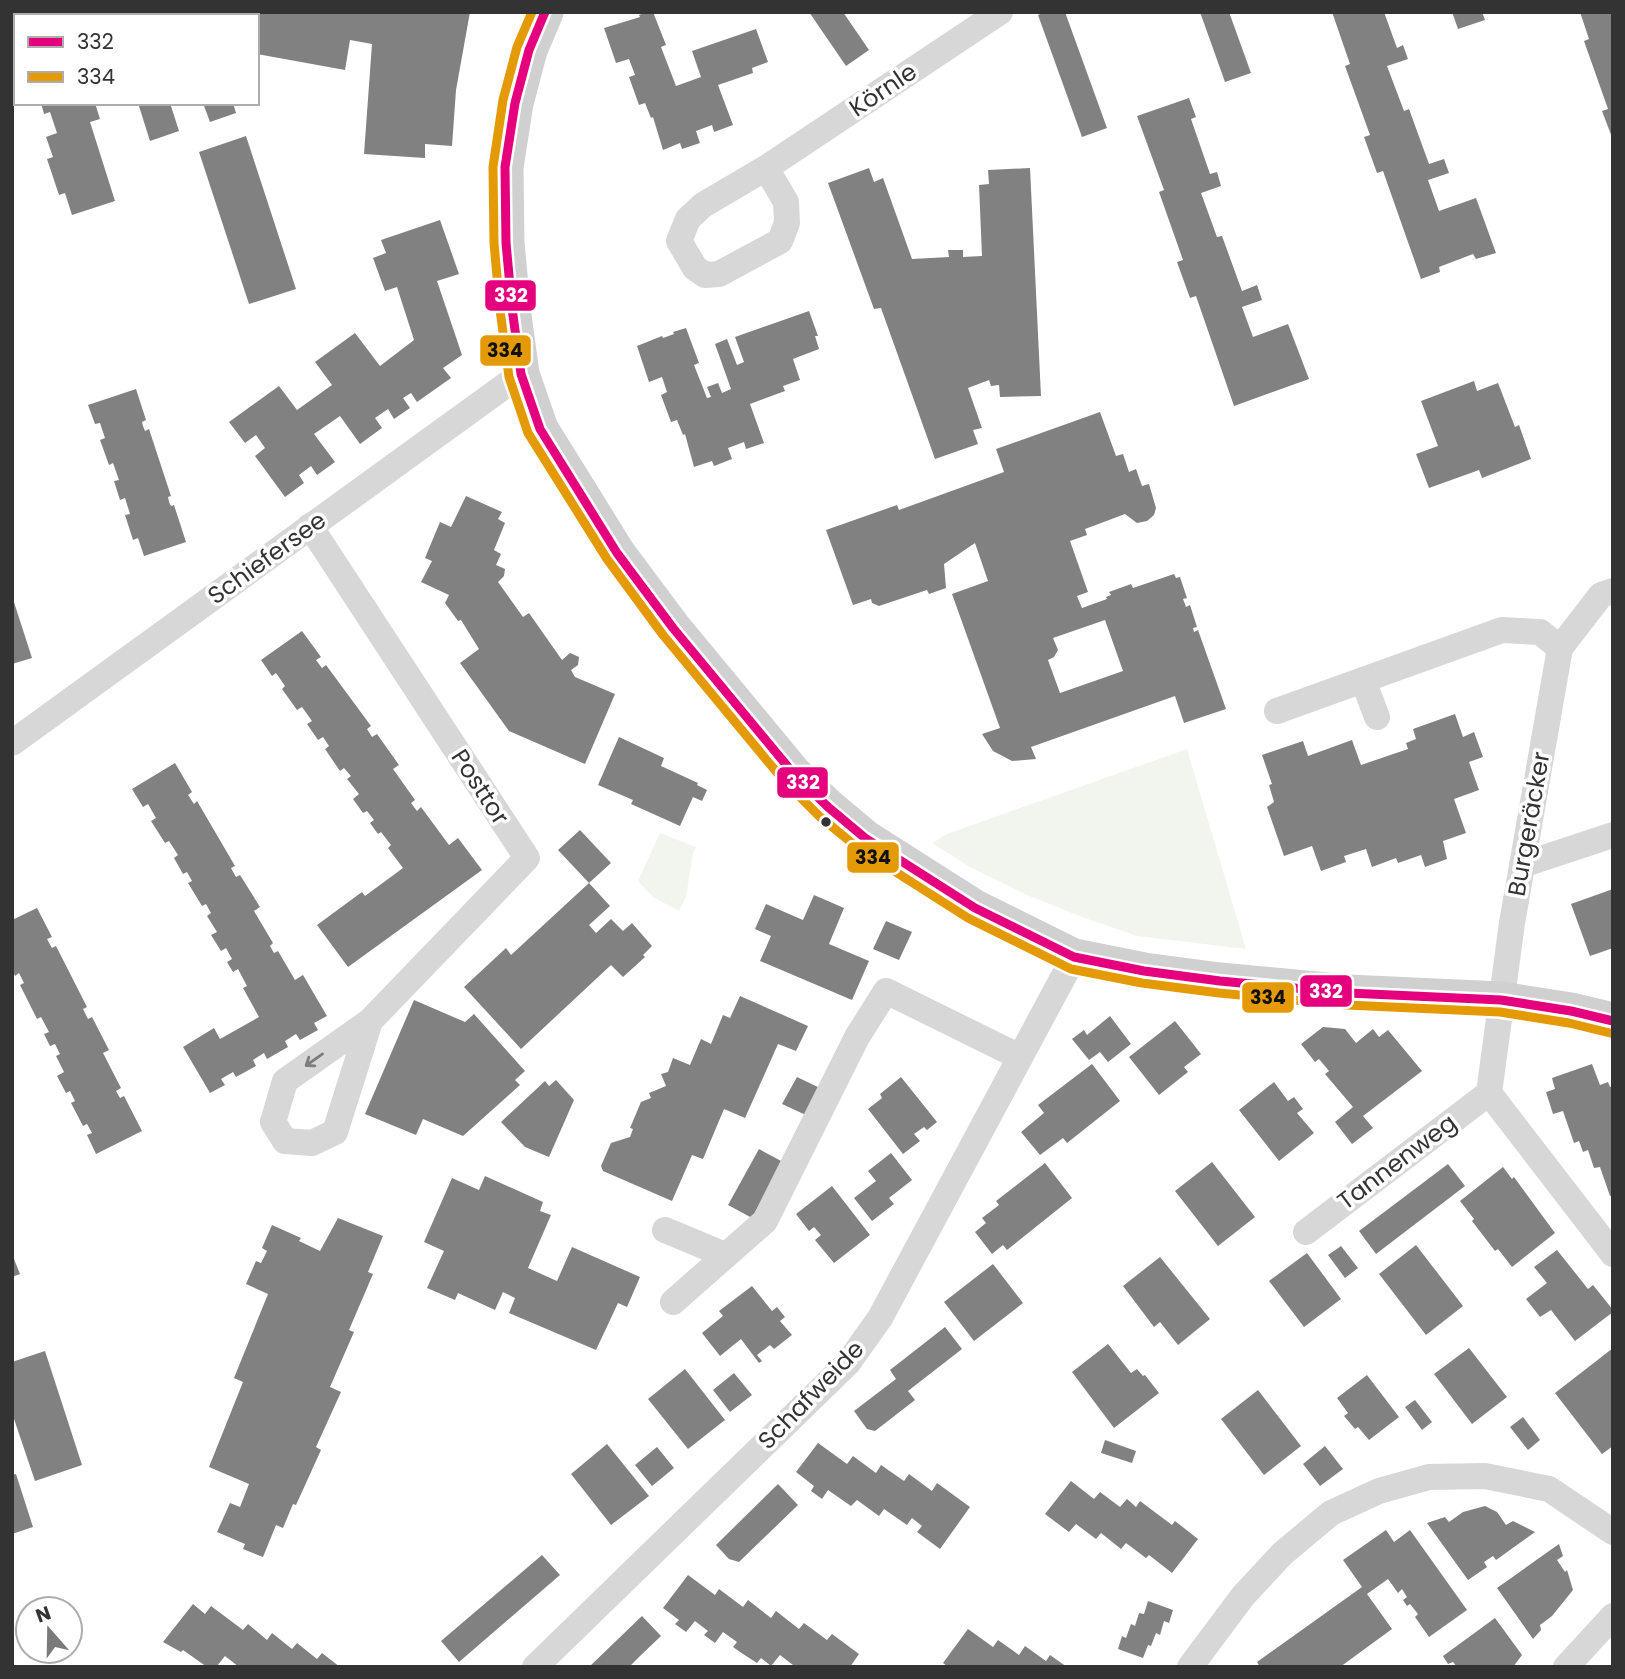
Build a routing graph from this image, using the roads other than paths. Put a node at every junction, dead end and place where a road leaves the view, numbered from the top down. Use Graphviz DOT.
graph roads {
  1 [pos="545,12"];
  2 [pos="1000,12"];
  3 [pos="766,168"];
  4 [pos="521,374"];
  5 [pos="310,526"];
  6 [pos="1613,591"];
  7 [pos="1560,648"];
  8 [pos="1363,680"];
  9 [pos="1277,711"];
  10 [pos="1377,717"];
  11 [pos="12,743"];
  12 [pos="1613,835"];
  13 [pos="1522,865"];
  14 [pos="1074,957"];
  15 [pos="1501,1000"];
  16 [pos="370,1021"];
  17 [pos="1613,1021"];
  18 [pos="1020,1057"];
  19 [pos="1489,1093"];
  20 [pos="665,1230"];
  21 [pos="1306,1232"];
  22 [pos="1613,1254"];
  23 [pos="725,1255"];
  24 [pos="673,1301"];
  25 [pos="1613,1532"];
  26 [pos="1613,1616"];
  27 [pos="535,1667"];
  28 [pos="1190,1667"];
  29 [pos="1566,1667"];
  1 -- 4 [label="street"];
  2 -- 3 [label="street, Körnle"];
  4 -- 5 [label="street, Schiefersee"];
  4 -- 14 [label="street"];
  5 -- 11 [label="street, Schiefersee"];
  5 -- 16 [label="street, Posttor"];
  6 -- 7 [label="street, Burgeräcker"];
  7 -- 8 [label="street"];
  7 -- 13 [label="street, Burgeräcker"];
  8 -- 9 [label="street"];
  8 -- 10 [label="street"];
  12 -- 13 [label="street"];
  13 -- 15 [label="street, Burgeräcker"];
  14 -- 15 [label="street"];
  14 -- 18 [label="street, Schafweide"];
  15 -- 17 [label="street"];
  15 -- 19 [label="street"];
  16 -- 16 [label="street, Posttor, one-way"];
  18 -- 23 [label="street"];
  18 -- 27 [label="street, Schafweide"];
  19 -- 21 [label="street, Tannenweg"];
  19 -- 22 [label="street"];
  20 -- 23 [label="street"];
  23 -- 24 [label="street"];
  25 -- 28 [label="street"];
  26 -- 29 [label="street"];
}
